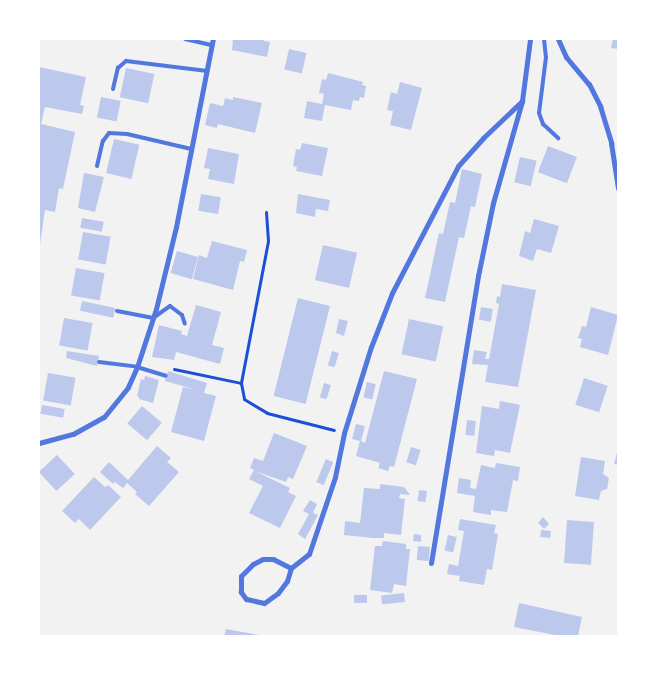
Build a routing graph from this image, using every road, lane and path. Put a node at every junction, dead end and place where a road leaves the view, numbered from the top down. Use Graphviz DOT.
graph roads {
  1 [pos="185,39"];
  2 [pos="530,39"];
  3 [pos="544,39"];
  4 [pos="558,39"];
  5 [pos="213,42"];
  6 [pos="207,71"];
  7 [pos="112,89"];
  8 [pos="522,101"];
  9 [pos="558,138"];
  10 [pos="191,150"];
  11 [pos="97,166"];
  12 [pos="618,188"];
  13 [pos="266,212"];
  14 [pos="116,311"];
  15 [pos="153,318"];
  16 [pos="185,324"];
  17 [pos="99,362"];
  18 [pos="137,367"];
  19 [pos="167,367"];
  20 [pos="166,376"];
  21 [pos="241,383"];
  22 [pos="344,432"];
  23 [pos="39,443"];
  24 [pos="431,563"];
  25 [pos="291,568"];
  1 -- 5 [label="lane"];
  2 -- 8 [label="street"];
  3 -- 9 [label="lane"];
  4 -- 12 [label="street"];
  5 -- 6 [label="street"];
  6 -- 7 [label="lane"];
  6 -- 10 [label="street"];
  8 -- 22 [label="street"];
  8 -- 24 [label="street"];
  10 -- 11 [label="lane"];
  10 -- 15 [label="street"];
  13 -- 21 [label="path"];
  14 -- 15 [label="lane"];
  15 -- 16 [label="lane"];
  15 -- 18 [label="street"];
  17 -- 18 [label="lane"];
  18 -- 20 [label="lane"];
  18 -- 23 [label="street"];
  19 -- 21 [label="path"];
  21 -- 22 [label="path"];
  22 -- 25 [label="street"];
  25 -- 25 [label="street"];
}
